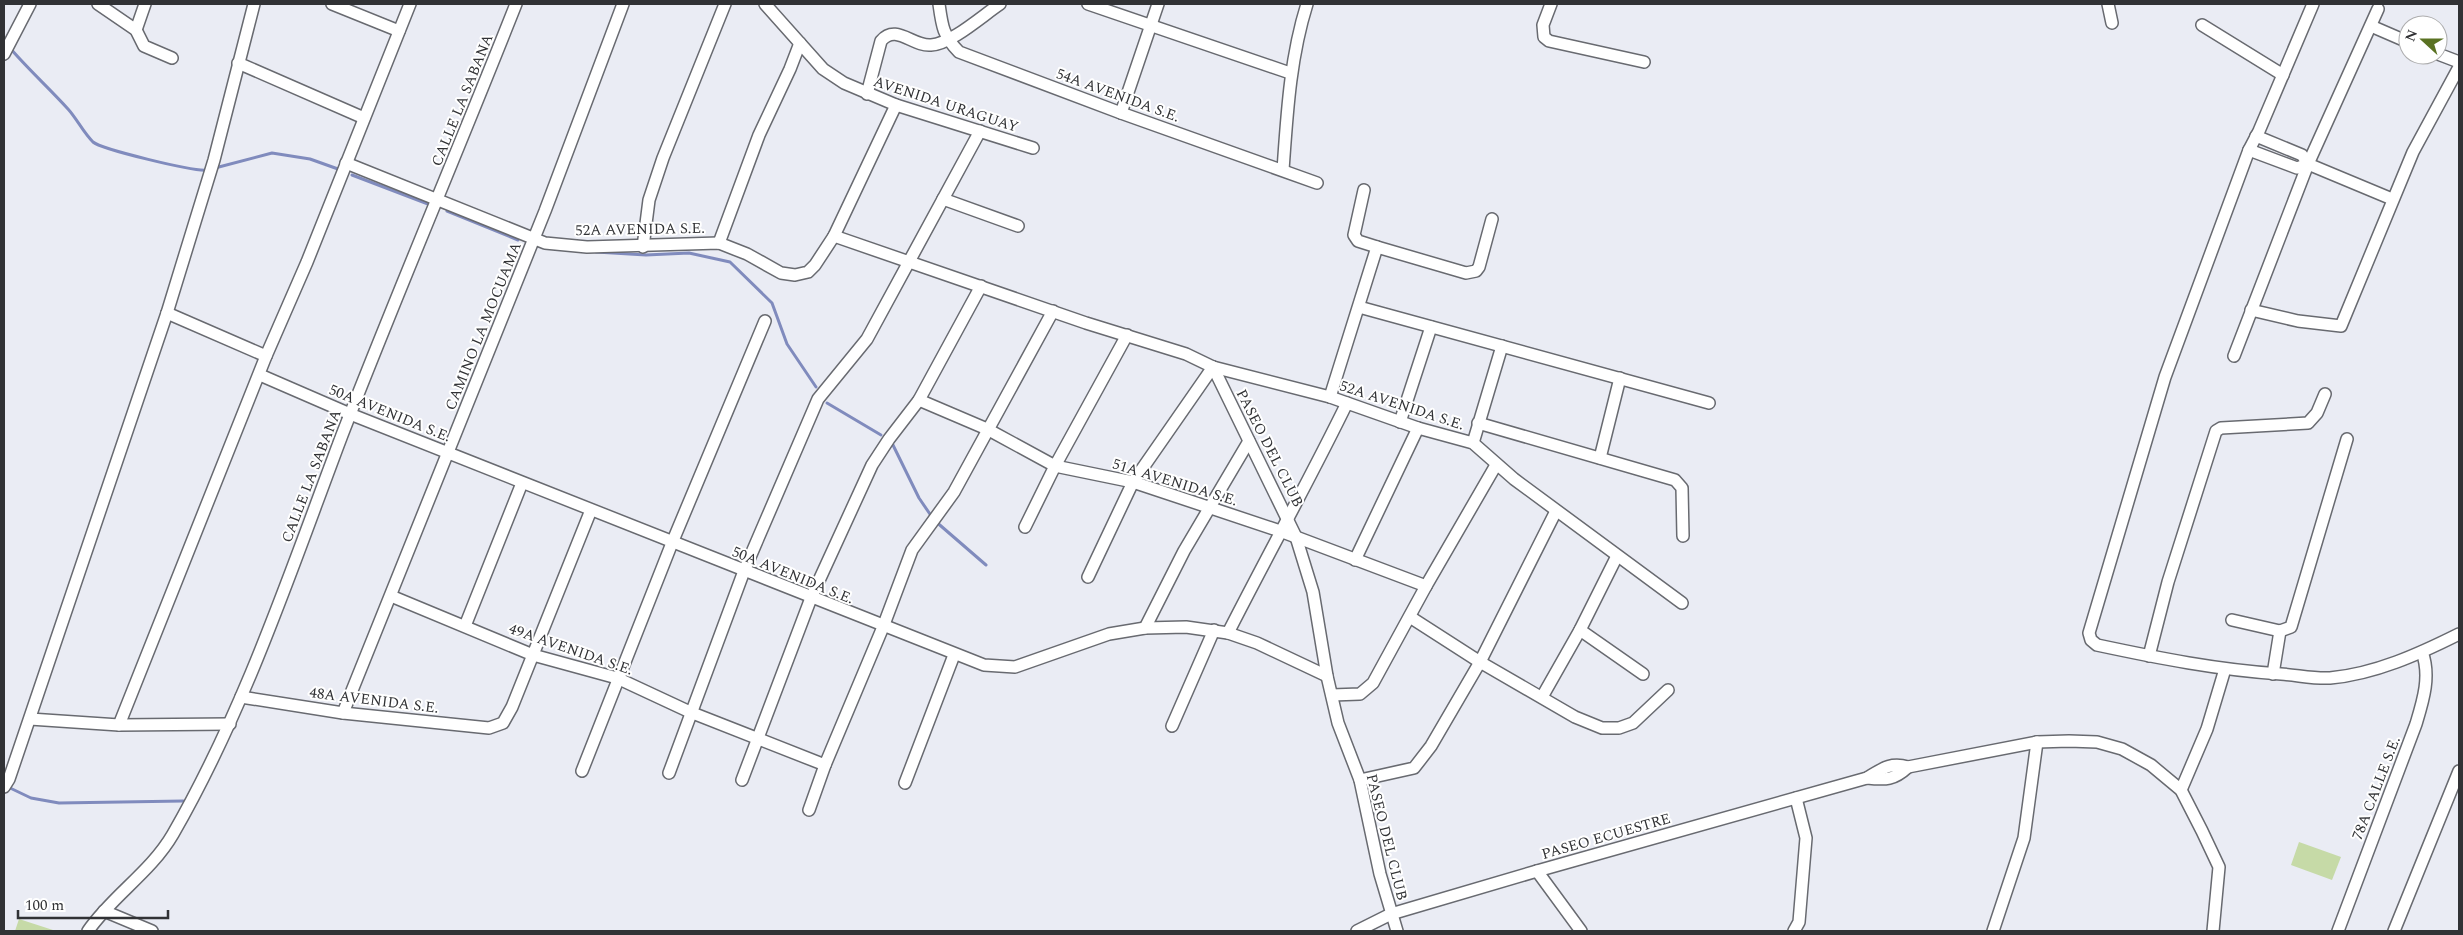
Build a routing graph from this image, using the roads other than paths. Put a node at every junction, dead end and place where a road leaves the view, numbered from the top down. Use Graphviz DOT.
graph roads {
  1 [pos="30,4"];
  2 [pos="98,4"];
  3 [pos="145,4"];
  4 [pos="254,4"];
  5 [pos="332,4"];
  6 [pos="410,4"];
  7 [pos="516,4"];
  8 [pos="623,4"];
  9 [pos="725,4"];
  10 [pos="765,4"];
  11 [pos="939,4"];
  12 [pos="1000,4"];
  13 [pos="1088,4"];
  14 [pos="1158,4"];
  15 [pos="1307,4"];
  16 [pos="2108,4"];
  17 [pos="2313,4"];
  18 [pos="1547,5"];
  19 [pos="2378,9"];
  20 [pos="2112,23"];
  21 [pos="1151,25"];
  22 [pos="2202,25"];
  23 [pos="2371,26"];
  24 [pos="136,30"];
  25 [pos="400,31"];
  26 [pos="2398,38"];
  27 [pos="947,40"];
  28 [pos="800,43"];
  29 [pos="4,54"];
  30 [pos="172,58"];
  31 [pos="1644,62"];
  32 [pos="238,63"];
  33 [pos="2459,67"];
  34 [pos="1290,73"];
  35 [pos="2283,75"];
  36 [pos="867,94"];
  37 [pos="896,105"];
  38 [pos="1121,113"];
  39 [pos="364,118"];
  40 [pos="980,131"];
  41 [pos="2256,136"];
  42 [pos="1033,148"];
  43 [pos="2249,150"];
  44 [pos="346,163"];
  45 [pos="2308,164"];
  46 [pos="1283,170"];
  47 [pos="1317,183"];
  48 [pos="1364,190"];
  49 [pos="943,199"];
  50 [pos="2392,199"];
  51 [pos="438,200"];
  52 [pos="1492,219"];
  53 [pos="1018,226"];
  54 [pos="834,236"];
  55 [pos="534,239"];
  56 [pos="719,243"];
  57 [pos="643,247"];
  58 [pos="1377,247"];
  59 [pos="908,260"];
  60 [pos="981,286"];
  61 [pos="1359,307"];
  62 [pos="2251,310"];
  63 [pos="1052,311"];
  64 [pos="167,313"];
  65 [pos="765,321"];
  66 [pos="1431,327"];
  67 [pos="1127,335"];
  68 [pos="1502,346"];
  69 [pos="266,356"];
  70 [pos="2234,356"];
  71 [pos="1213,367"];
  72 [pos="260,376"];
  73 [pos="1620,378"];
  74 [pos="2326,394"];
  75 [pos="1330,397"];
  76 [pos="919,400"];
  77 [pos="1347,403"];
  78 [pos="1709,403"];
  79 [pos="350,414"];
  80 [pos="1400,422"];
  81 [pos="1478,424"];
  82 [pos="1418,428"];
  83 [pos="987,430"];
  84 [pos="2347,439"];
  85 [pos="1249,441"];
  86 [pos="1473,443"];
  87 [pos="449,453"];
  88 [pos="1600,458"];
  89 [pos="1496,465"];
  90 [pos="1055,466"];
  91 [pos="1133,482"];
  92 [pos="522,483"];
  93 [pos="1210,507"];
  94 [pos="591,510"];
  95 [pos="1556,511"];
  96 [pos="1288,518"];
  97 [pos="1025,527"];
  98 [pos="1280,531"];
  99 [pos="1682,536"];
  100 [pos="1296,537"];
  101 [pos="672,543"];
  102 [pos="1617,556"];
  103 [pos="1355,560"];
  104 [pos="744,571"];
  105 [pos="1088,577"];
  106 [pos="1426,586"];
  107 [pos="391,596"];
  108 [pos="811,598"];
  109 [pos="1682,603"];
  110 [pos="1410,617"];
  111 [pos="2232,620"];
  112 [pos="465,626"];
  113 [pos="883,627"];
  114 [pos="1145,628"];
  115 [pos="1214,630"];
  116 [pos="1580,630"];
  117 [pos="2280,631"];
  118 [pos="1228,633"];
  119 [pos="2459,634"];
  120 [pos="2422,652"];
  121 [pos="533,655"];
  122 [pos="954,656"];
  123 [pos="2149,656"];
  124 [pos="1480,662"];
  125 [pos="2225,669"];
  126 [pos="1643,674"];
  127 [pos="2274,674"];
  128 [pos="1327,676"];
  129 [pos="617,678"];
  130 [pos="1668,690"];
  131 [pos="1332,695"];
  132 [pos="241,697"];
  133 [pos="1542,697"];
  134 [pos="690,712"];
  135 [pos="343,713"];
  136 [pos="30,719"];
  137 [pos="230,724"];
  138 [pos="119,725"];
  139 [pos="1172,726"];
  140 [pos="758,740"];
  141 [pos="2037,742"];
  142 [pos="825,765"];
  143 [pos="582,771"];
  144 [pos="2459,771"];
  145 [pos="669,773"];
  146 [pos="742,780"];
  147 [pos="1360,780"];
  148 [pos="905,783"];
  149 [pos="4,787"];
  150 [pos="2181,790"];
  151 [pos="1796,798"];
  152 [pos="809,810"];
  153 [pos="1537,871"];
  154 [pos="104,911"];
  155 [pos="1391,914"];
  156 [pos="88,931"];
  157 [pos="152,931"];
  158 [pos="1357,931"];
  159 [pos="1397,931"];
  160 [pos="1581,931"];
  161 [pos="1794,931"];
  162 [pos="1993,931"];
  163 [pos="2213,931"];
  164 [pos="2338,931"];
  165 [pos="2394,931"];
  1 -- 29 [label="street"];
  2 -- 24 [label="street"];
  3 -- 24 [label="street"];
  4 -- 32 [label="street"];
  5 -- 25 [label="street"];
  6 -- 25 [label="street"];
  7 -- 51 [label="street, CALLE LA SABANA"];
  8 -- 55 [label="street, CAMINO LA MOCUAMA"];
  9 -- 57 [label="street"];
  10 -- 28 [label="street, AVENIDA URAGUAY"];
  11 -- 27 [label="street"];
  12 -- 27 [label="street"];
  13 -- 21 [label="street"];
  14 -- 21 [label="street"];
  15 -- 34 [label="street"];
  16 -- 20 [label="street"];
  17 -- 35 [label="street"];
  18 -- 31 [label="street"];
  19 -- 23 [label="street"];
  21 -- 34 [label="street"];
  21 -- 38 [label="street"];
  22 -- 35 [label="street"];
  23 -- 26 [label="street"];
  23 -- 45 [label="street"];
  24 -- 30 [label="street"];
  25 -- 39 [label="street"];
  27 -- 36 [label="street"];
  27 -- 38 [label="street, 54A AVENIDA S.E."];
  28 -- 36 [label="street, AVENIDA URAGUAY"];
  28 -- 56 [label="street"];
  32 -- 39 [label="street"];
  32 -- 64 [label="street"];
  33 -- 50 [label="street"];
  34 -- 46 [label="street"];
  35 -- 41 [label="street"];
  36 -- 37 [label="street, AVENIDA URAGUAY"];
  37 -- 40 [label="street, AVENIDA URAGUAY"];
  37 -- 54 [label="street, 52A AVENIDA S.E."];
  38 -- 46 [label="street, 54A AVENIDA S.E."];
  39 -- 44 [label="street"];
  40 -- 42 [label="street, AVENIDA URAGUAY"];
  40 -- 49 [label="street"];
  41 -- 43 [label="street"];
  41 -- 45 [label="street"];
  43 -- 45 [label="street"];
  43 -- 123 [label="street"];
  44 -- 51 [label="street, 52A AVENIDA S.E."];
  44 -- 69 [label="street"];
  45 -- 50 [label="street"];
  45 -- 62 [label="street"];
  46 -- 47 [label="street, 54A AVENIDA S.E."];
  48 -- 58 [label="street"];
  49 -- 53 [label="street"];
  49 -- 59 [label="street"];
  50 -- 62 [label="street"];
  51 -- 55 [label="street, 52A AVENIDA S.E."];
  51 -- 79 [label="street, CALLE LA SABANA"];
  52 -- 58 [label="street"];
  54 -- 56 [label="street, 52A AVENIDA S.E."];
  54 -- 59 [label="street"];
  55 -- 57 [label="street, 52A AVENIDA S.E."];
  55 -- 87 [label="street, CAMINO LA MOCUAMA"];
  56 -- 57 [label="street, 52A AVENIDA S.E."];
  58 -- 61 [label="street"];
  59 -- 60 [label="street"];
  59 -- 104 [label="street"];
  60 -- 63 [label="street"];
  60 -- 76 [label="street"];
  61 -- 66 [label="street"];
  61 -- 75 [label="street"];
  62 -- 70 [label="street"];
  63 -- 67 [label="street"];
  63 -- 83 [label="street"];
  64 -- 69 [label="street"];
  64 -- 136 [label="street"];
  65 -- 101 [label="street"];
  66 -- 68 [label="street"];
  66 -- 80 [label="street"];
  67 -- 71 [label="street"];
  67 -- 90 [label="street"];
  68 -- 73 [label="street"];
  68 -- 81 [label="street"];
  69 -- 72 [label="street"];
  71 -- 75 [label="street, 52A AVENIDA S.E."];
  71 -- 85 [label="street, PASEO DEL CLUB"];
  71 -- 91 [label="street"];
  72 -- 79 [label="street, 50A AVENIDA S.E."];
  72 -- 138 [label="street"];
  73 -- 78 [label="street"];
  73 -- 88 [label="street"];
  74 -- 123 [label="street"];
  75 -- 77 [label="street, 52A AVENIDA S.E."];
  76 -- 83 [label="street, 51A AVENIDA S.E."];
  76 -- 108 [label="street"];
  77 -- 80 [label="street, 52A AVENIDA S.E."];
  77 -- 96 [label="street"];
  79 -- 87 [label="street, 50A AVENIDA S.E."];
  79 -- 132 [label="street, CALLE LA SABANA"];
  80 -- 82 [label="street, 52A AVENIDA S.E."];
  81 -- 86 [label="street"];
  81 -- 88 [label="street"];
  82 -- 86 [label="street, 52A AVENIDA S.E."];
  82 -- 103 [label="street"];
  83 -- 90 [label="street, 51A AVENIDA S.E."];
  83 -- 113 [label="street"];
  84 -- 117 [label="street"];
  85 -- 93 [label="street"];
  85 -- 96 [label="street, PASEO DEL CLUB"];
  86 -- 89 [label="street, 52A AVENIDA S.E."];
  87 -- 92 [label="street, 50A AVENIDA S.E."];
  87 -- 107 [label="street, CAMINO LA MOCUAMA"];
  88 -- 99 [label="street"];
  89 -- 95 [label="street, 52A AVENIDA S.E."];
  89 -- 106 [label="street"];
  90 -- 91 [label="street, 51A AVENIDA S.E."];
  90 -- 97 [label="street"];
  91 -- 93 [label="street, 51A AVENIDA S.E."];
  91 -- 105 [label="street"];
  92 -- 94 [label="street, 50A AVENIDA S.E."];
  92 -- 112 [label="street"];
  93 -- 98 [label="street, 51A AVENIDA S.E."];
  93 -- 114 [label="street"];
  94 -- 101 [label="street, 50A AVENIDA S.E."];
  94 -- 121 [label="street"];
  95 -- 102 [label="street, 52A AVENIDA S.E."];
  95 -- 124 [label="street"];
  96 -- 98 [label="street"];
  96 -- 100 [label="street, PASEO DEL CLUB"];
  98 -- 100 [label="street, 51A AVENIDA S.E."];
  98 -- 118 [label="street"];
  100 -- 103 [label="street, 51A AVENIDA S.E."];
  100 -- 128 [label="street, PASEO DEL CLUB"];
  101 -- 104 [label="street, 50A AVENIDA S.E."];
  101 -- 129 [label="street"];
  102 -- 109 [label="street, 52A AVENIDA S.E."];
  102 -- 116 [label="street"];
  103 -- 106 [label="street, 51A AVENIDA S.E."];
  104 -- 108 [label="street, 50A AVENIDA S.E."];
  104 -- 134 [label="street"];
  106 -- 110 [label="street"];
  107 -- 112 [label="street, 49A AVENIDA S.E."];
  107 -- 135 [label="street, CAMINO LA MOCUAMA"];
  108 -- 113 [label="street, 50A AVENIDA S.E."];
  108 -- 140 [label="street"];
  110 -- 124 [label="street"];
  110 -- 131 [label="street"];
  111 -- 117 [label="street"];
  112 -- 121 [label="street, 49A AVENIDA S.E."];
  113 -- 122 [label="street, 50A AVENIDA S.E."];
  113 -- 142 [label="street"];
  114 -- 115 [label="street, 50A AVENIDA S.E."];
  114 -- 122 [label="street, 50A AVENIDA S.E."];
  115 -- 118 [label="street, 50A AVENIDA S.E."];
  115 -- 139 [label="street"];
  116 -- 126 [label="street"];
  116 -- 133 [label="street"];
  117 -- 127 [label="street"];
  118 -- 128 [label="street, 50A AVENIDA S.E."];
  119 -- 120 [label="street"];
  120 -- 127 [label="street"];
  120 -- 164 [label="street, 78A CALLE S.E."];
  121 -- 129 [label="street, 49A AVENIDA S.E."];
  121 -- 135 [label="street, 48A AVENIDA S.E."];
  122 -- 148 [label="street"];
  123 -- 125 [label="street"];
  124 -- 133 [label="street"];
  124 -- 147 [label="street"];
  125 -- 127 [label="street"];
  125 -- 150 [label="street"];
  128 -- 131 [label="street, PASEO DEL CLUB"];
  129 -- 134 [label="street, 49A AVENIDA S.E."];
  129 -- 143 [label="street"];
  130 -- 133 [label="street"];
  131 -- 147 [label="street, PASEO DEL CLUB"];
  132 -- 135 [label="street, 48A AVENIDA S.E."];
  132 -- 137 [label="street, CALLE LA SABANA"];
  134 -- 140 [label="street, 49A AVENIDA S.E."];
  134 -- 145 [label="street"];
  136 -- 138 [label="street"];
  136 -- 149 [label="street"];
  137 -- 138 [label="street"];
  137 -- 154 [label="street, CALLE LA SABANA"];
  140 -- 142 [label="street, 49A AVENIDA S.E."];
  140 -- 146 [label="street"];
  141 -- 150 [label="street, PASEO ECUESTRE"];
  141 -- 151 [label="street, PASEO ECUESTRE"];
  141 -- 162 [label="street"];
  142 -- 152 [label="street"];
  144 -- 165 [label="street"];
  147 -- 155 [label="street, PASEO DEL CLUB"];
  150 -- 163 [label="street"];
  151 -- 153 [label="street, PASEO ECUESTRE"];
  151 -- 161 [label="street"];
  153 -- 155 [label="street, PASEO ECUESTRE"];
  153 -- 160 [label="street"];
  154 -- 156 [label="street, CALLE LA SABANA"];
  154 -- 157 [label="street"];
  155 -- 158 [label="street, PASEO ECUESTRE"];
  155 -- 159 [label="street, PASEO DEL CLUB"];
}
